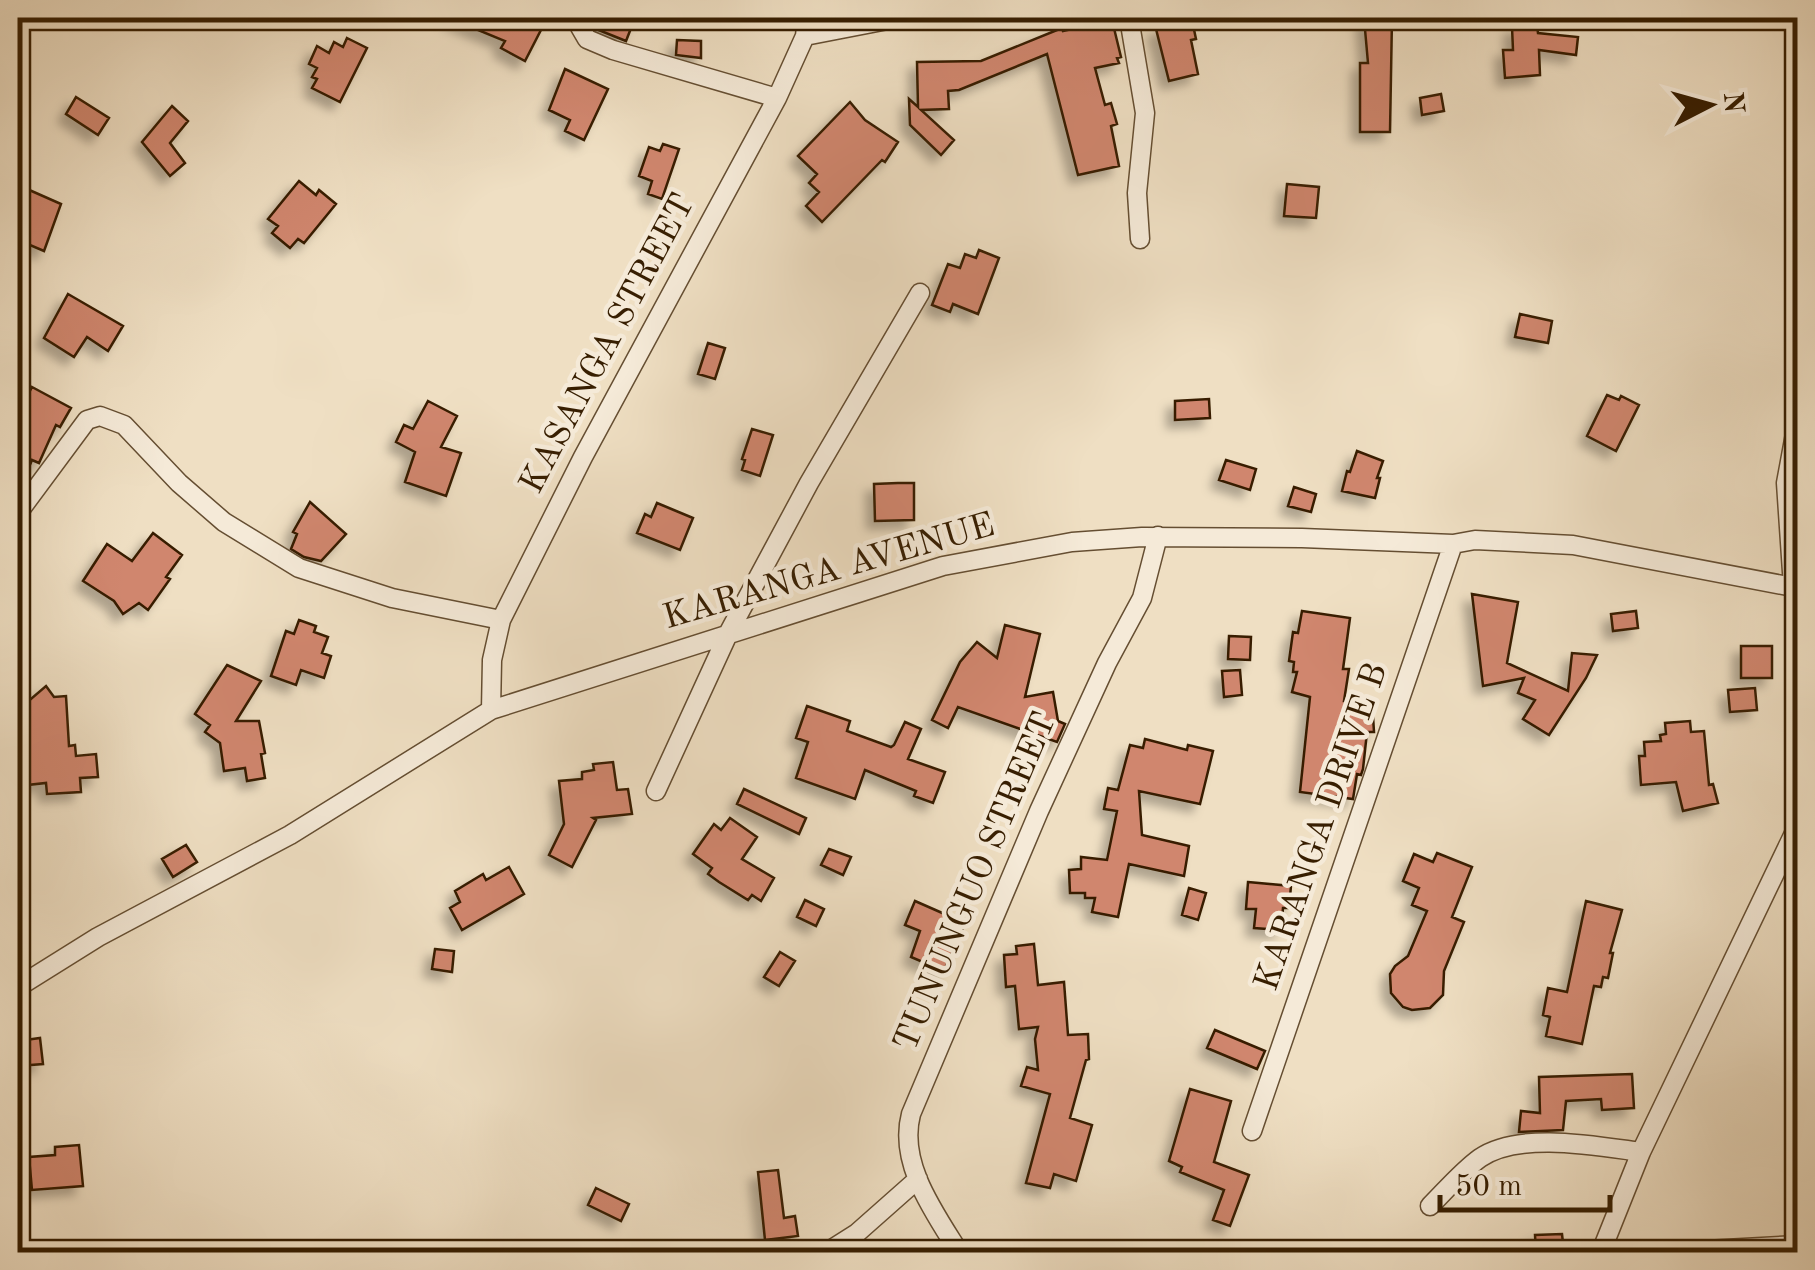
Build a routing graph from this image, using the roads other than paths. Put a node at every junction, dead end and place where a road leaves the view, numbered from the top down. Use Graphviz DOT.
graph roads {
  1 [pos="580,18"];
  2 [pos="898,18"];
  3 [pos="1130,18"];
  4 [pos="806,26"];
  5 [pos="777,98"];
  6 [pos="1140,239"];
  7 [pos="920,293"];
  8 [pos="1798,418"];
  9 [pos="23,493"];
  10 [pos="18,513"];
  11 [pos="1158,536"];
  12 [pos="1453,544"];
  13 [pos="1795,588"];
  14 [pos="501,620"];
  15 [pos="729,632"];
  16 [pos="491,710"];
  17 [pos="656,791"];
  18 [pos="1798,824"];
  19 [pos="18,987"];
  20 [pos="1252,1131"];
  21 [pos="1640,1152"];
  22 [pos="918,1179"];
  23 [pos="1430,1206"];
  24 [pos="1798,1245"];
  25 [pos="18,1248"];
  26 [pos="46,1252"];
  27 [pos="827,1252"];
  28 [pos="959,1252"];
  29 [pos="1601,1252"];
  30 [pos="1670,1252"];
  1 -- 5 [label="street"];
  2 -- 4 [label="street"];
  3 -- 6 [label="street"];
  4 -- 5 [label="street, KASANGA STREET"];
  5 -- 14 [label="street, KASANGA STREET"];
  7 -- 15 [label="street"];
  8 -- 13 [label="street"];
  9 -- 10 [label="street"];
  9 -- 14 [label="street"];
  11 -- 12 [label="street, KARANGA AVENUE"];
  11 -- 15 [label="street, KARANGA AVENUE"];
  11 -- 22 [label="street, TUNUNGUO STREET"];
  12 -- 13 [label="street, KARANGA AVENUE"];
  12 -- 20 [label="street, KARANGA DRIVE B"];
  14 -- 16 [label="street, KASANGA STREET"];
  15 -- 16 [label="street, KARANGA AVENUE"];
  15 -- 17 [label="street"];
  16 -- 19 [label="street, KARANGA AVENUE"];
  18 -- 21 [label="street"];
  21 -- 23 [label="street"];
  21 -- 29 [label="street"];
  22 -- 27 [label="street"];
  22 -- 28 [label="street, TUNUNGUO STREET"];
  24 -- 30 [label="street"];
  25 -- 26 [label="street"];
}
